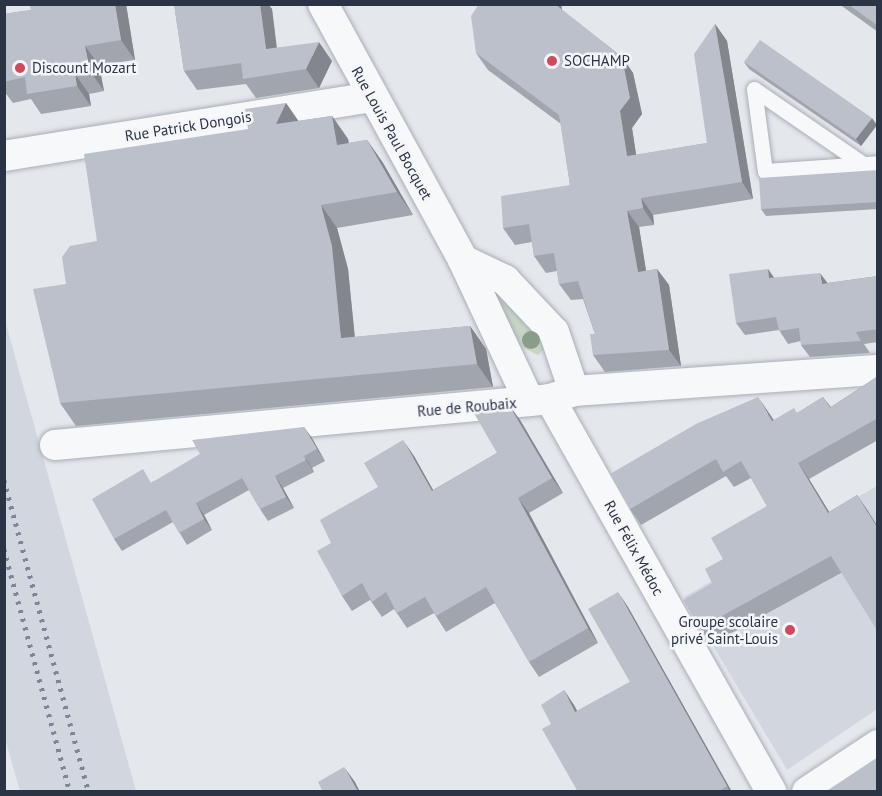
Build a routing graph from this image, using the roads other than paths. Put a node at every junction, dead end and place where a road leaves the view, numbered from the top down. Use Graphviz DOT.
graph roads {
  1 [pos="323,4"];
  2 [pos="371,97"];
  3 [pos="4,156"];
  4 [pos="870,163"];
  5 [pos="463,260"];
  6 [pos="878,370"];
  7 [pos="551,397"];
  8 [pos="55,445"];
  9 [pos="878,744"];
  10 [pos="771,792"];
  11 [pos="807,792"];
  1 -- 2 [label="street, Rue Louis Paul Bocquet"];
  2 -- 3 [label="street, Rue Patrick Dongois"];
  2 -- 5 [label="street, Rue Louis Paul Bocquet"];
  4 -- 4 [label="lane"];
  5 -- 7 [label="street, Rue Louis Paul Bocquet"];
  5 -- 7 [label="street"];
  6 -- 7 [label="street, Rue de Roubaix"];
  7 -- 8 [label="street, Rue de Roubaix"];
  7 -- 10 [label="street, Rue Félix Médoc"];
  9 -- 11 [label="street"];
}
